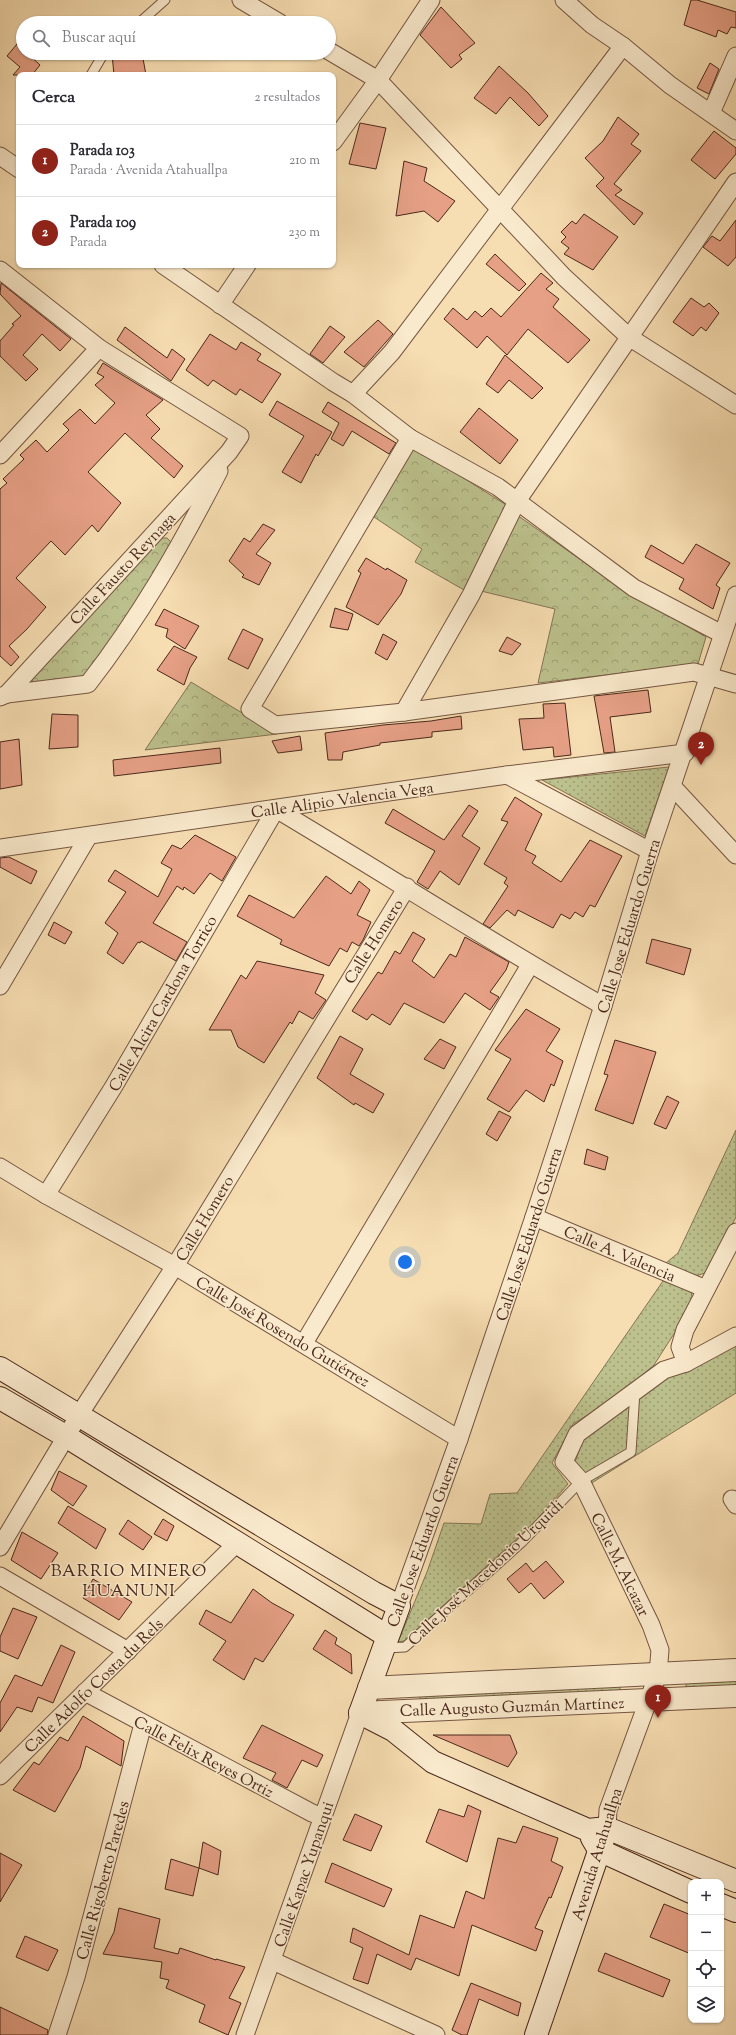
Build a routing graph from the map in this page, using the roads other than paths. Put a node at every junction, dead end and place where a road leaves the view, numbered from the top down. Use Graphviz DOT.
graph roads {
  1 [pos="165,0"];
  2 [pos="241,0"];
  3 [pos="431,0"];
  4 [pos="564,0"];
  5 [pos="147,16"];
  6 [pos="268,16"];
  7 [pos="623,46"];
  8 [pos="336,55"];
  9 [pos="736,56"];
  10 [pos="100,60"];
  11 [pos="93,72"];
  12 [pos="378,80"];
  13 [pos="711,113"];
  14 [pos="736,131"];
  15 [pos="336,138"];
  16 [pos="0,156"];
  17 [pos="16,167"];
  18 [pos="736,182"];
  19 [pos="499,209"];
  20 [pos="167,268"];
  21 [pos="246,268"];
  22 [pos="0,270"];
  23 [pos="220,305"];
  24 [pos="629,337"];
  25 [pos="99,348"];
  26 [pos="353,394"];
  27 [pos="736,405"];
  28 [pos="410,438"];
  29 [pos="229,452"];
  30 [pos="0,455"];
  31 [pos="517,502"];
  32 [pos="736,595"];
  33 [pos="722,634"];
  34 [pos="709,676"];
  35 [pos="736,684"];
  36 [pos="3,695"];
  37 [pos="404,712"];
  38 [pos="685,752"];
  39 [pos="507,775"];
  40 [pos="673,787"];
  41 [pos="276,810"];
  42 [pos="88,837"];
  43 [pos="0,848"];
  44 [pos="650,851"];
  45 [pos="736,855"];
  46 [pos="406,887"];
  47 [pos="530,965"];
  48 [pos="0,986"];
  49 [pos="603,1006"];
  50 [pos="0,1167"];
  51 [pos="46,1195"];
  52 [pos="534,1217"];
  53 [pos="736,1232"];
  54 [pos="175,1266"];
  55 [pos="706,1289"];
  56 [pos="736,1336"];
  57 [pos="304,1343"];
  58 [pos="686,1363"];
  59 [pos="0,1368"];
  60 [pos="635,1391"];
  61 [pos="0,1398"];
  62 [pos="80,1415"];
  63 [pos="67,1437"];
  64 [pos="459,1439"];
  65 [pos="581,1482"];
  66 [pos="237,1543"];
  67 [pos="0,1547"];
  68 [pos="0,1576"];
  69 [pos="399,1606"];
  70 [pos="385,1642"];
  71 [pos="128,1651"];
  72 [pos="736,1670"];
  73 [pos="658,1674"];
  74 [pos="369,1688"];
  75 [pos="85,1692"];
  76 [pos="736,1696"];
  77 [pos="649,1701"];
  78 [pos="360,1713"];
  79 [pos="143,1724"];
  80 [pos="0,1775"];
  81 [pos="323,1817"];
  82 [pos="597,1829"];
  83 [pos="599,1850"];
  84 [pos="736,1881"];
  85 [pos="688,1891"];
  86 [pos="724,1906"];
  87 [pos="736,1911"];
  88 [pos="273,1961"];
  89 [pos="57,2035"];
  90 [pos="245,2035"];
  91 [pos="436,2035"];
  92 [pos="536,2035"];
  1 -- 5 [label="lane"];
  2 -- 6 [label="street"];
  3 -- 12 [label="street"];
  4 -- 7 [label="street"];
  7 -- 13 [label="street"];
  7 -- 19 [label="street"];
  8 -- 12 [label="street"];
  9 -- 13 [label="street"];
  10 -- 11 [label="lane"];
  12 -- 15 [label="street"];
  12 -- 19 [label="street"];
  13 -- 14 [label="street"];
  16 -- 17 [label="street"];
  18 -- 24 [label="street"];
  19 -- 24 [label="street"];
  19 -- 26 [label="street"];
  20 -- 23 [label="street"];
  21 -- 23 [label="street"];
  22 -- 25 [label="street"];
  23 -- 26 [label="street"];
  24 -- 27 [label="street"];
  24 -- 31 [label="street"];
  25 -- 29 [label="street, Calle Fausto Reynaga"];
  25 -- 30 [label="street"];
  26 -- 28 [label="street"];
  28 -- 31 [label="street"];
  28 -- 37 [label="street"];
  29 -- 36 [label="street, Calle Fausto Reynaga"];
  29 -- 36 [label="street"];
  31 -- 33 [label="street"];
  31 -- 37 [label="street"];
  32 -- 33 [label="street"];
  33 -- 34 [label="street"];
  34 -- 35 [label="street"];
  34 -- 37 [label="street"];
  34 -- 38 [label="street, Calle Jose Eduardo Guerra"];
  38 -- 39 [label="street, Calle Alipio Valencia Vega"];
  38 -- 40 [label="street, Calle Jose Eduardo Guerra"];
  39 -- 41 [label="street, Calle Alipio Valencia Vega"];
  39 -- 44 [label="street"];
  40 -- 44 [label="street, Calle Jose Eduardo Guerra"];
  40 -- 45 [label="street"];
  41 -- 42 [label="street, Calle Alipio Valencia Vega"];
  41 -- 46 [label="street"];
  41 -- 51 [label="street, Calle Alcira Cardona Torrico"];
  42 -- 43 [label="street, Calle Alipio Valencia Vega"];
  42 -- 48 [label="street"];
  44 -- 49 [label="street, Calle Jose Eduardo Guerra"];
  46 -- 47 [label="street"];
  46 -- 54 [label="street, Calle Homero"];
  47 -- 49 [label="street"];
  47 -- 57 [label="street"];
  49 -- 52 [label="street, Calle Jose Eduardo Guerra"];
  50 -- 51 [label="street, Calle José Rosendo Gutiérrez"];
  51 -- 54 [label="street, Calle José Rosendo Gutiérrez"];
  52 -- 55 [label="street, Calle A. Valencia"];
  52 -- 64 [label="street, Calle Jose Eduardo Guerra"];
  53 -- 55 [label="street"];
  54 -- 57 [label="street, Calle José Rosendo Gutiérrez"];
  54 -- 62 [label="street, Calle Homero"];
  55 -- 58 [label="street"];
  56 -- 58 [label="street"];
  57 -- 64 [label="street, Calle José Rosendo Gutiérrez"];
  58 -- 60 [label="street"];
  59 -- 62 [label="main road"];
  60 -- 65 [label="lane, Calle José Macedonio Urquidi"];
  60 -- 65 [label="street, Calle M. Alcazar"];
  61 -- 63 [label="main road"];
  62 -- 63 [label="street, Calle Homero"];
  62 -- 69 [label="main road"];
  63 -- 66 [label="main road"];
  63 -- 67 [label="street, Calle Homero"];
  64 -- 69 [label="street, Calle Jose Eduardo Guerra"];
  65 -- 70 [label="lane, Calle José Macedonio Urquidi"];
  65 -- 73 [label="street, Calle M. Alcazar"];
  66 -- 70 [label="main road"];
  66 -- 71 [label="street, Calle Adolfo Costa du Rels"];
  68 -- 71 [label="street"];
  69 -- 70 [label="main road, Calle Jose Eduardo Guerra"];
  70 -- 74 [label="main road, Calle Jose Eduardo Guerra"];
  71 -- 75 [label="street, Calle Adolfo Costa du Rels"];
  72 -- 73 [label="main road, Calle Augusto Guzmán Martínez"];
  73 -- 74 [label="main road, Calle Augusto Guzmán Martínez"];
  73 -- 77 [label="street, Avenida Atahuallpa"];
  74 -- 78 [label="main road, Calle Jose Eduardo Guerra"];
  75 -- 79 [label="street, Calle Felix Reyes Ortiz"];
  75 -- 80 [label="street, Calle Adolfo Costa du Rels"];
  76 -- 77 [label="main road, Calle Augusto Guzmán Martínez"];
  77 -- 78 [label="main road, Calle Augusto Guzmán Martínez"];
  77 -- 82 [label="street, Avenida Atahuallpa"];
  78 -- 81 [label="street, Calle Kapac Yupanqui"];
  78 -- 82 [label="main road"];
  79 -- 81 [label="street, Calle Felix Reyes Ortiz"];
  79 -- 89 [label="street, Calle Rigoberto Paredes"];
  81 -- 88 [label="street, Calle Kapac Yupanqui"];
  82 -- 83 [label="main road, Avenida Atahuallpa"];
  82 -- 84 [label="main road"];
  83 -- 85 [label="main road"];
  83 -- 92 [label="main road, Avenida Atahuallpa"];
  86 -- 87 [label="main road"];
  88 -- 90 [label="street, Calle Kapac Yupanqui"];
  88 -- 91 [label="street"];
}
